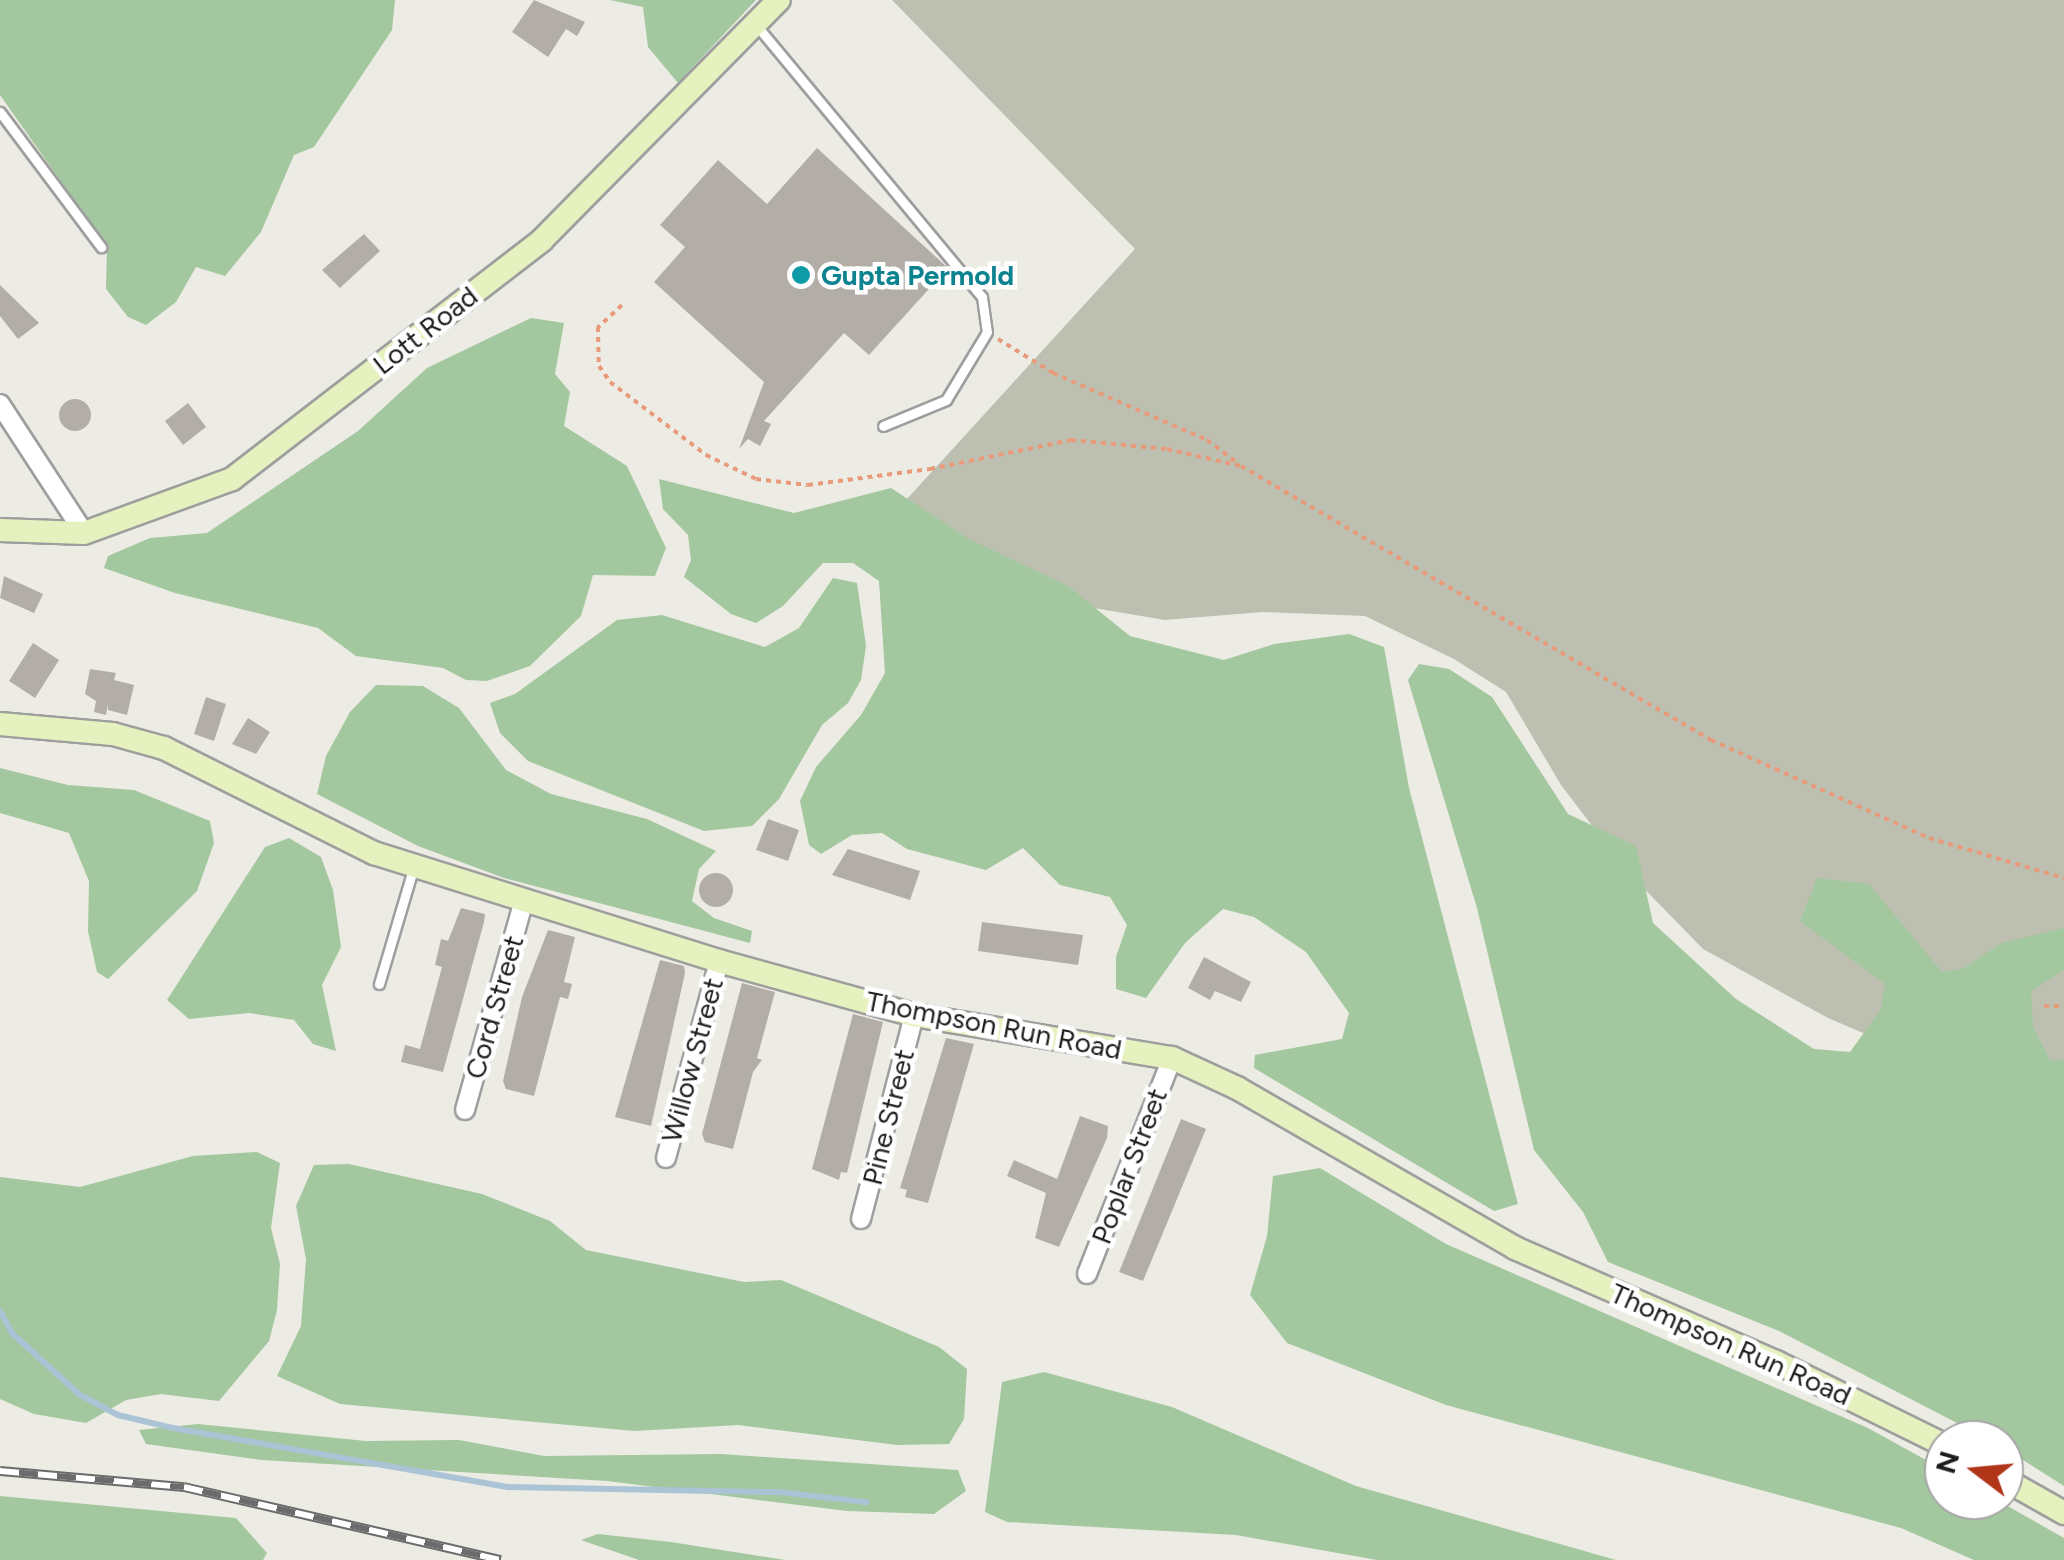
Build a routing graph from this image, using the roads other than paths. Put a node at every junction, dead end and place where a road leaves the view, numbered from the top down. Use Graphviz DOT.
graph roads {
  1 [pos="779,0"];
  2 [pos="756,26"];
  3 [pos="0,112"];
  4 [pos="101,247"];
  5 [pos="0,404"];
  6 [pos="883,426"];
  7 [pos="0,530"];
  8 [pos="84,533"];
  9 [pos="0,724"];
  10 [pos="414,866"];
  11 [pos="522,904"];
  12 [pos="719,961"];
  13 [pos="380,984"];
  14 [pos="914,1016"];
  15 [pos="1172,1058"];
  16 [pos="465,1110"];
  17 [pos="666,1158"];
  18 [pos="862,1219"];
  19 [pos="1087,1274"];
  20 [pos="1924,1435"];
  21 [pos="2024,1490"];
  22 [pos="2064,1513"];
  1 -- 2 [label="street, Lott Road"];
  2 -- 6 [label="lane"];
  2 -- 8 [label="street, Lott Road"];
  3 -- 4 [label="lane"];
  5 -- 8 [label="street"];
  7 -- 8 [label="street, Lott Road"];
  9 -- 10 [label="street, Thompson Run Road"];
  10 -- 11 [label="street, Thompson Run Road"];
  10 -- 13 [label="lane"];
  11 -- 12 [label="street, Thompson Run Road"];
  11 -- 16 [label="street, Cord Street"];
  12 -- 14 [label="street, Thompson Run Road"];
  12 -- 17 [label="street, Willow Street"];
  14 -- 15 [label="street, Thompson Run Road"];
  14 -- 18 [label="street, Pine Street"];
  15 -- 19 [label="street, Poplar Street"];
  15 -- 20 [label="street, Thompson Run Road"];
  21 -- 22 [label="street"];
}
